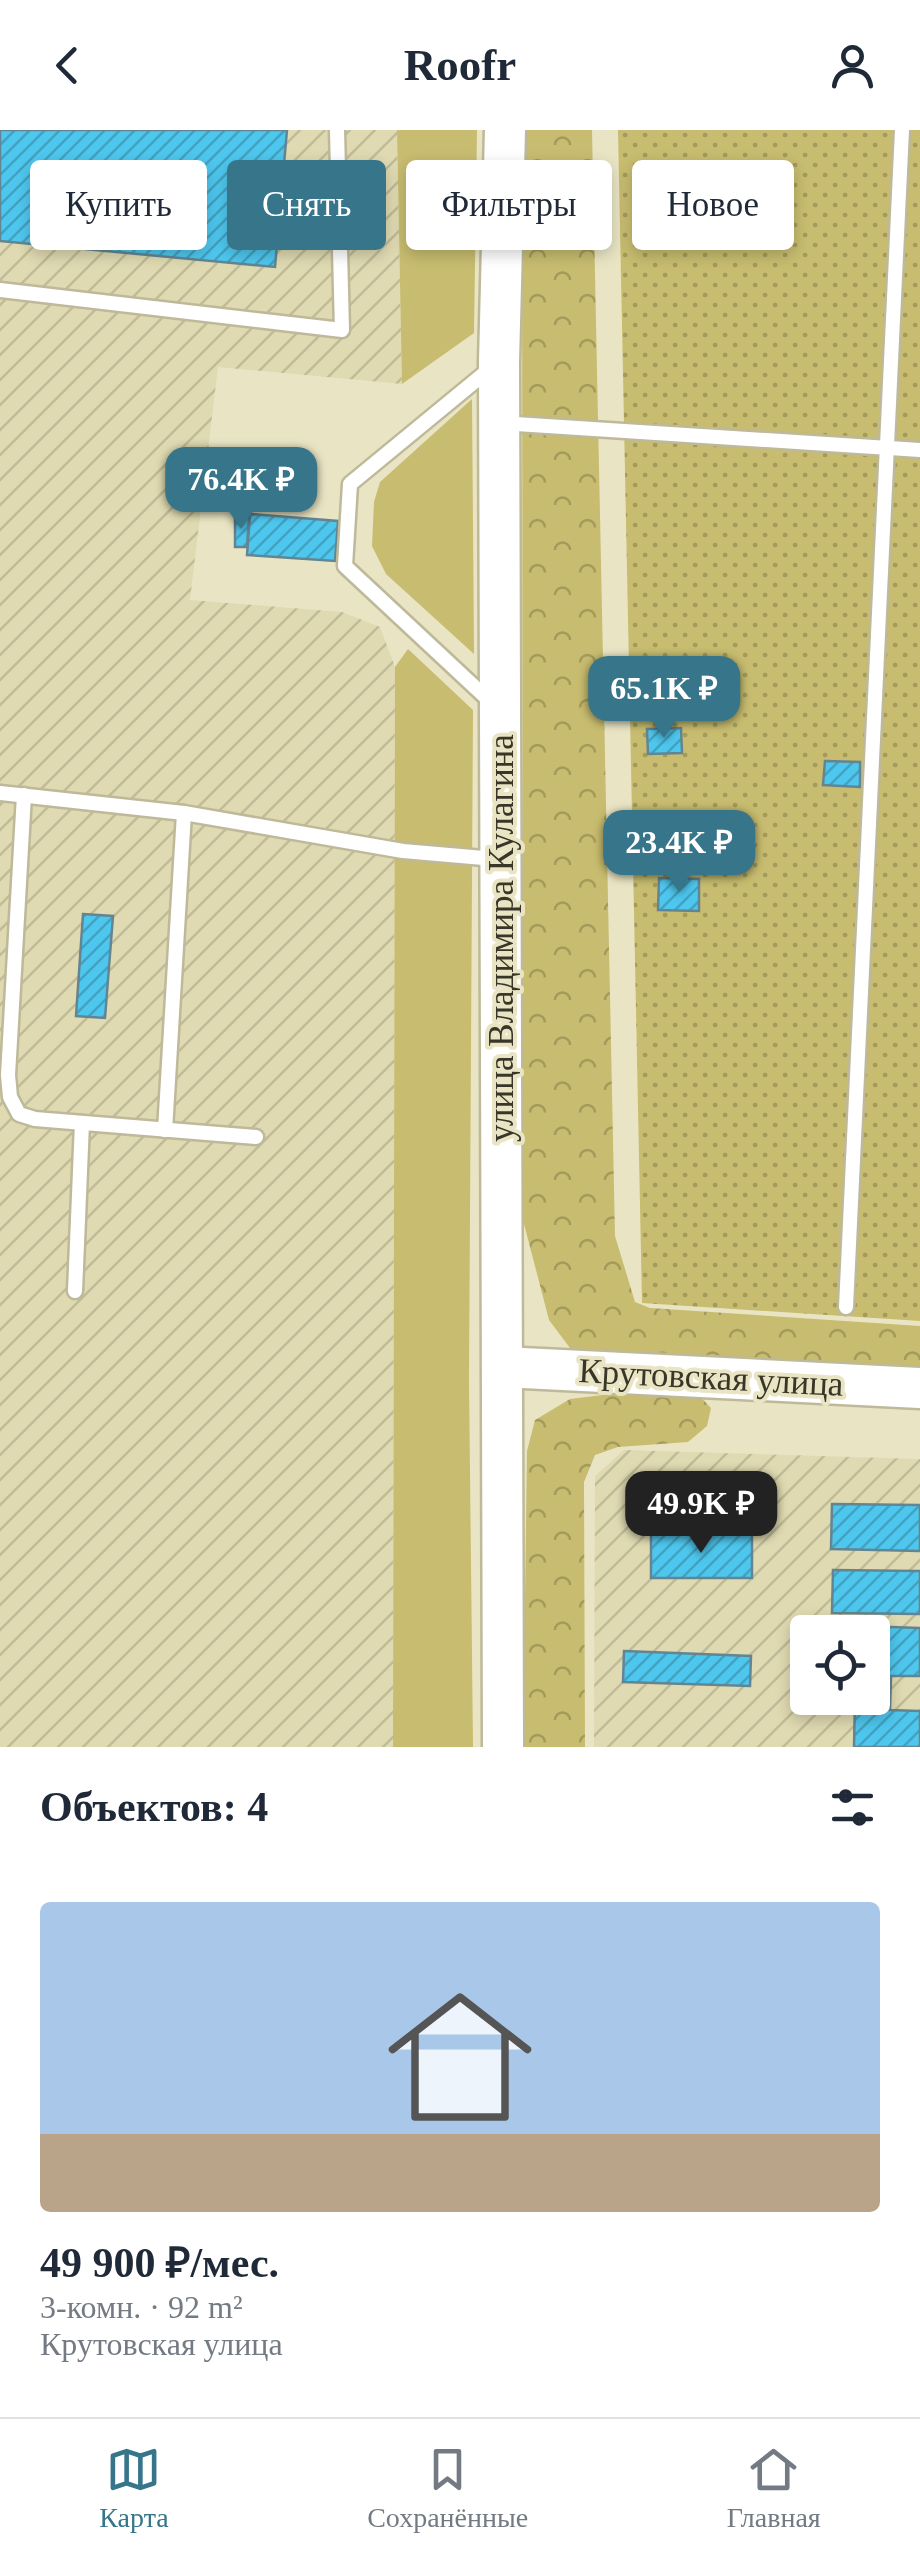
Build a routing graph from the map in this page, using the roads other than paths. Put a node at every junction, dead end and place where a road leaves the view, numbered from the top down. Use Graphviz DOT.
graph roads {
  1 [pos="337,130"];
  2 [pos="505,130"];
  3 [pos="902,130"];
  4 [pos="0,290"];
  5 [pos="499,361"];
  6 [pos="499,423"];
  7 [pos="887,448"];
  8 [pos="920,450"];
  9 [pos="500,711"];
  10 [pos="0,793"];
  11 [pos="24,796"];
  12 [pos="184,812"];
  13 [pos="501,859"];
  14 [pos="82,1123"];
  15 [pos="164,1130"];
  16 [pos="256,1138"];
  17 [pos="75,1292"];
  18 [pos="846,1307"];
  19 [pos="503,1367"];
  20 [pos="920,1388"];
  21 [pos="503,1747"];
  1 -- 4 [label="lane"];
  2 -- 5 [label="street, улица Владимира Кулагина"];
  3 -- 7 [label="lane"];
  5 -- 6 [label="street, улица Владимира Кулагина"];
  5 -- 9 [label="lane"];
  6 -- 7 [label="lane"];
  6 -- 9 [label="street, улица Владимира Кулагина"];
  7 -- 8 [label="lane"];
  7 -- 18 [label="lane"];
  9 -- 13 [label="street, улица Владимира Кулагина"];
  10 -- 11 [label="lane"];
  11 -- 12 [label="lane"];
  11 -- 14 [label="lane"];
  12 -- 13 [label="lane"];
  12 -- 15 [label="lane"];
  13 -- 19 [label="street, улица Владимира Кулагина"];
  14 -- 15 [label="lane"];
  14 -- 17 [label="lane"];
  15 -- 16 [label="lane"];
  19 -- 20 [label="street, Крутовская улица"];
  19 -- 21 [label="street, улица Владимира Кулагина"];
}
